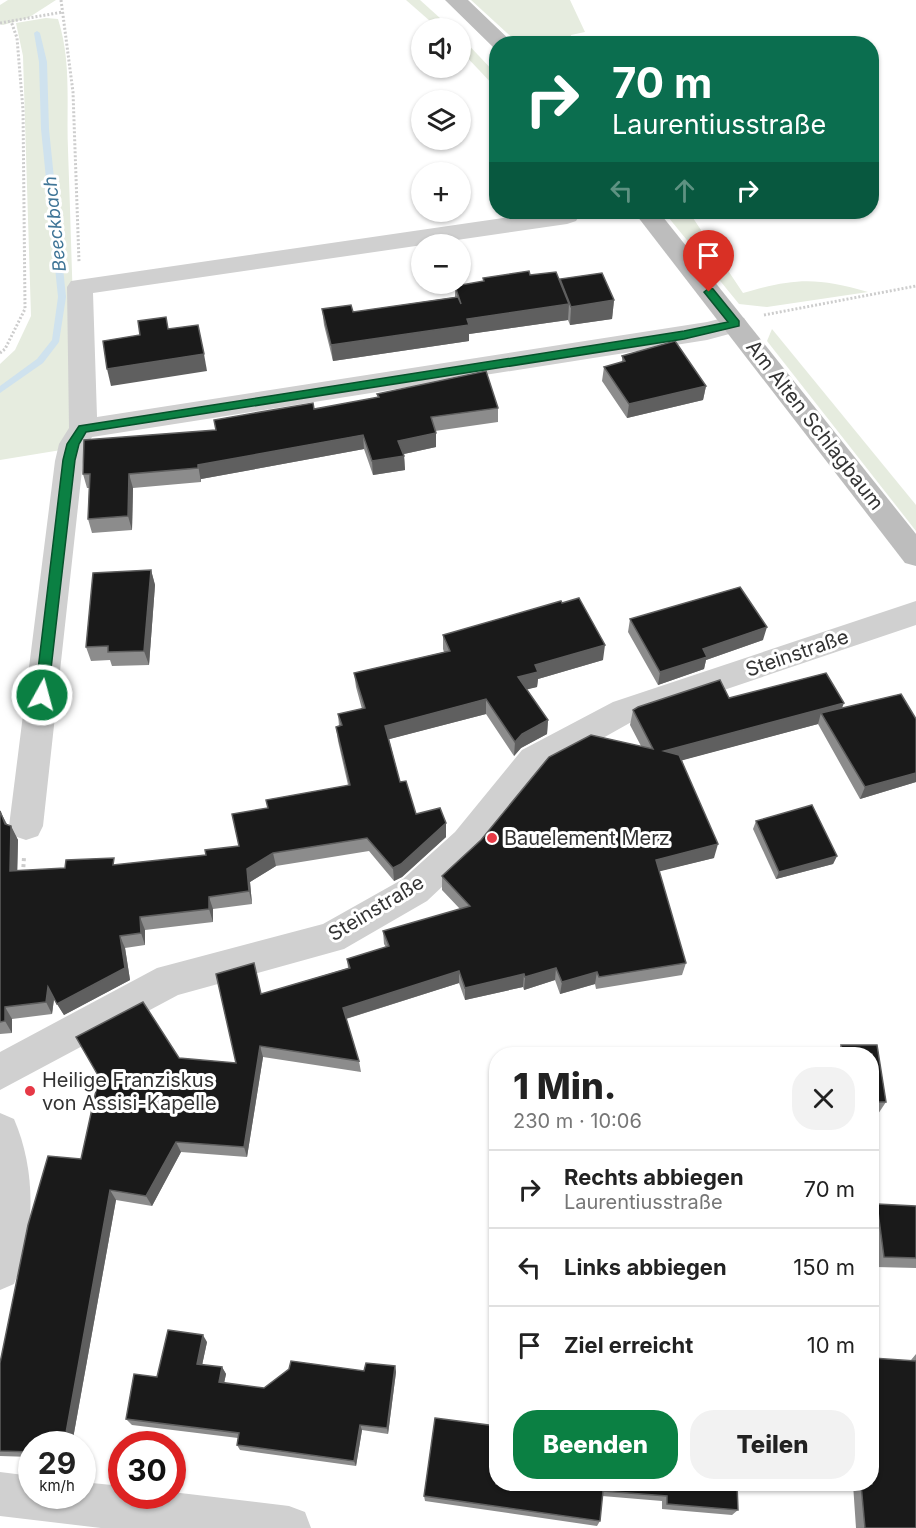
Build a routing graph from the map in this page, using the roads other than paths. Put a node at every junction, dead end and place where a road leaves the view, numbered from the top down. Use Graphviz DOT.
graph roads {
  1 [pos="456,0"];
  2 [pos="494,36"];
  3 [pos="546,219"];
  4 [pos="652,219"];
  5 [pos="735,324"];
  6 [pos="83,429"];
  7 [pos="916,555"];
  8 [pos="916,613"];
  9 [pos="26,826"];
  10 [pos="0,1072"];
  11 [pos="0,1132"];
  12 [pos="0,1270"];
  13 [pos="0,1494"];
  14 [pos="290,1528"];
  1 -- 2 [label="main road"];
  3 -- 6 [label="street"];
  4 -- 5 [label="main road, Am Alten Schlagbaum"];
  5 -- 6 [label="street"];
  5 -- 7 [label="main road, Am Alten Schlagbaum"];
  6 -- 9 [label="street"];
  8 -- 10 [label="street, Steinstraße"];
  11 -- 12 [label="street"];
  13 -- 14 [label="street"];
}
